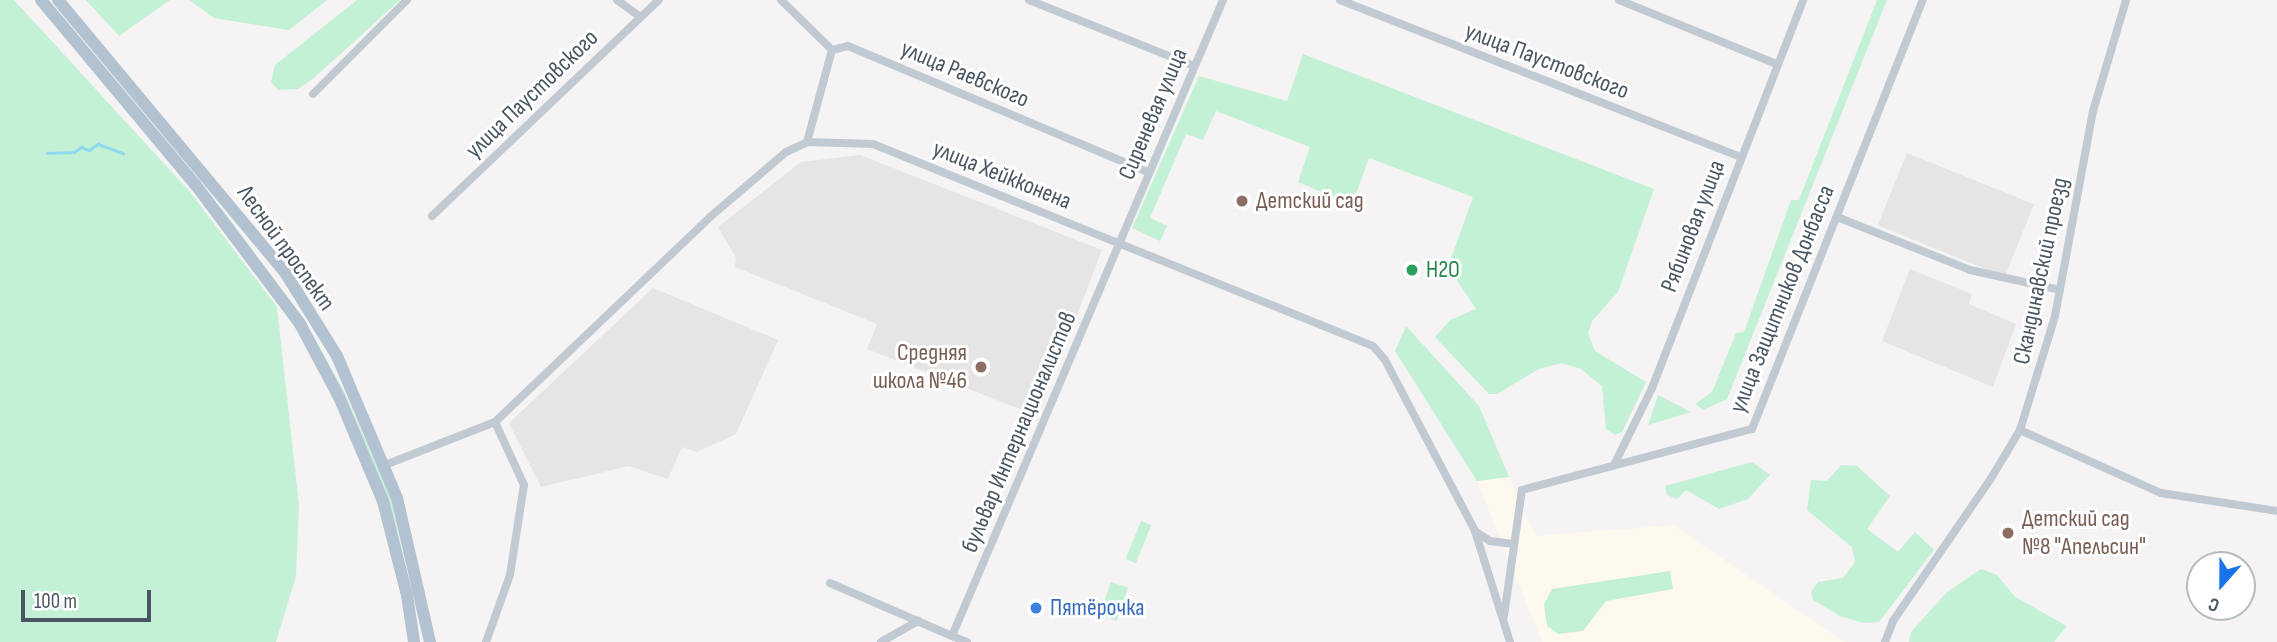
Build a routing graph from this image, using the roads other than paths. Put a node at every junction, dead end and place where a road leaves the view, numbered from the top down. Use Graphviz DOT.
graph roads {
  1 [pos="41,0"];
  2 [pos="58,0"];
  3 [pos="407,0"];
  4 [pos="617,0"];
  5 [pos="659,0"];
  6 [pos="781,0"];
  7 [pos="1029,0"];
  8 [pos="1223,0"];
  9 [pos="1340,0"];
  10 [pos="1619,0"];
  11 [pos="1803,0"];
  12 [pos="1923,0"];
  13 [pos="2126,0"];
  14 [pos="640,17"];
  15 [pos="74,30"];
  16 [pos="832,50"];
  17 [pos="1777,64"];
  18 [pos="1194,66"];
  19 [pos="313,94"];
  20 [pos="807,142"];
  21 [pos="1740,157"];
  22 [pos="1148,172"];
  23 [pos="226,200"];
  24 [pos="214,208"];
  25 [pos="432,216"];
  26 [pos="1837,217"];
  27 [pos="1121,243"];
  28 [pos="2060,290"];
  29 [pos="495,422"];
  30 [pos="2020,430"];
  31 [pos="1615,463"];
  32 [pos="385,465"];
  33 [pos="2277,511"];
  34 [pos="1475,531"];
  35 [pos="1514,544"];
  36 [pos="830,583"];
  37 [pos="1503,619"];
  38 [pos="918,621"];
  39 [pos="952,636"];
  40 [pos="1884,641"];
  41 [pos="414,642"];
  42 [pos="430,642"];
  43 [pos="486,642"];
  44 [pos="881,642"];
  45 [pos="967,642"];
  46 [pos="1510,642"];
  1 -- 15 [label="main road, Лесной проспект"];
  2 -- 15 [label="main road, Лесной проспект"];
  3 -- 19 [label="street"];
  4 -- 14 [label="street"];
  5 -- 14 [label="street, улица Паустовского"];
  6 -- 16 [label="street"];
  7 -- 18 [label="street"];
  8 -- 18 [label="street, Сиреневая улица"];
  9 -- 21 [label="street, улица Паустовского"];
  10 -- 17 [label="street"];
  11 -- 17 [label="street, Рябиновая улица"];
  12 -- 26 [label="street, улица Защитников Донбасса"];
  13 -- 28 [label="street, Скандинавский проезд"];
  14 -- 25 [label="street, улица Паустовского"];
  15 -- 23 [label="main road, Лесной проспект"];
  15 -- 24 [label="main road, Лесной проспект"];
  16 -- 20 [label="street"];
  16 -- 22 [label="street, улица Раевского"];
  17 -- 21 [label="street, Рябиновая улица"];
  18 -- 22 [label="street, Сиреневая улица"];
  20 -- 27 [label="street, улица Хейкконена"];
  20 -- 29 [label="street"];
  21 -- 31 [label="street, Рябиновая улица"];
  22 -- 27 [label="street, Сиреневая улица"];
  23 -- 24 [label="main road"];
  23 -- 32 [label="main road, Лесной проспект"];
  24 -- 41 [label="main road, Лесной проспект"];
  26 -- 28 [label="street"];
  26 -- 31 [label="street, улица Защитников Донбасса"];
  27 -- 34 [label="street, улица Хейкконена"];
  27 -- 39 [label="street, бульвар Интернационалистов"];
  28 -- 30 [label="street, Скандинавский проезд"];
  29 -- 32 [label="street"];
  29 -- 43 [label="street"];
  30 -- 33 [label="street"];
  30 -- 40 [label="street, Скандинавский проезд"];
  31 -- 35 [label="street, улица Защитников Донбасса"];
  32 -- 42 [label="main road, Лесной проспект"];
  34 -- 35 [label="street"];
  34 -- 37 [label="street, улица Хейкконена"];
  35 -- 37 [label="street, улица Защитников Донбасса"];
  36 -- 38 [label="street"];
  37 -- 46 [label="street, улица Хейкконена"];
  38 -- 39 [label="street"];
  38 -- 44 [label="street"];
  39 -- 45 [label="street"];
}
